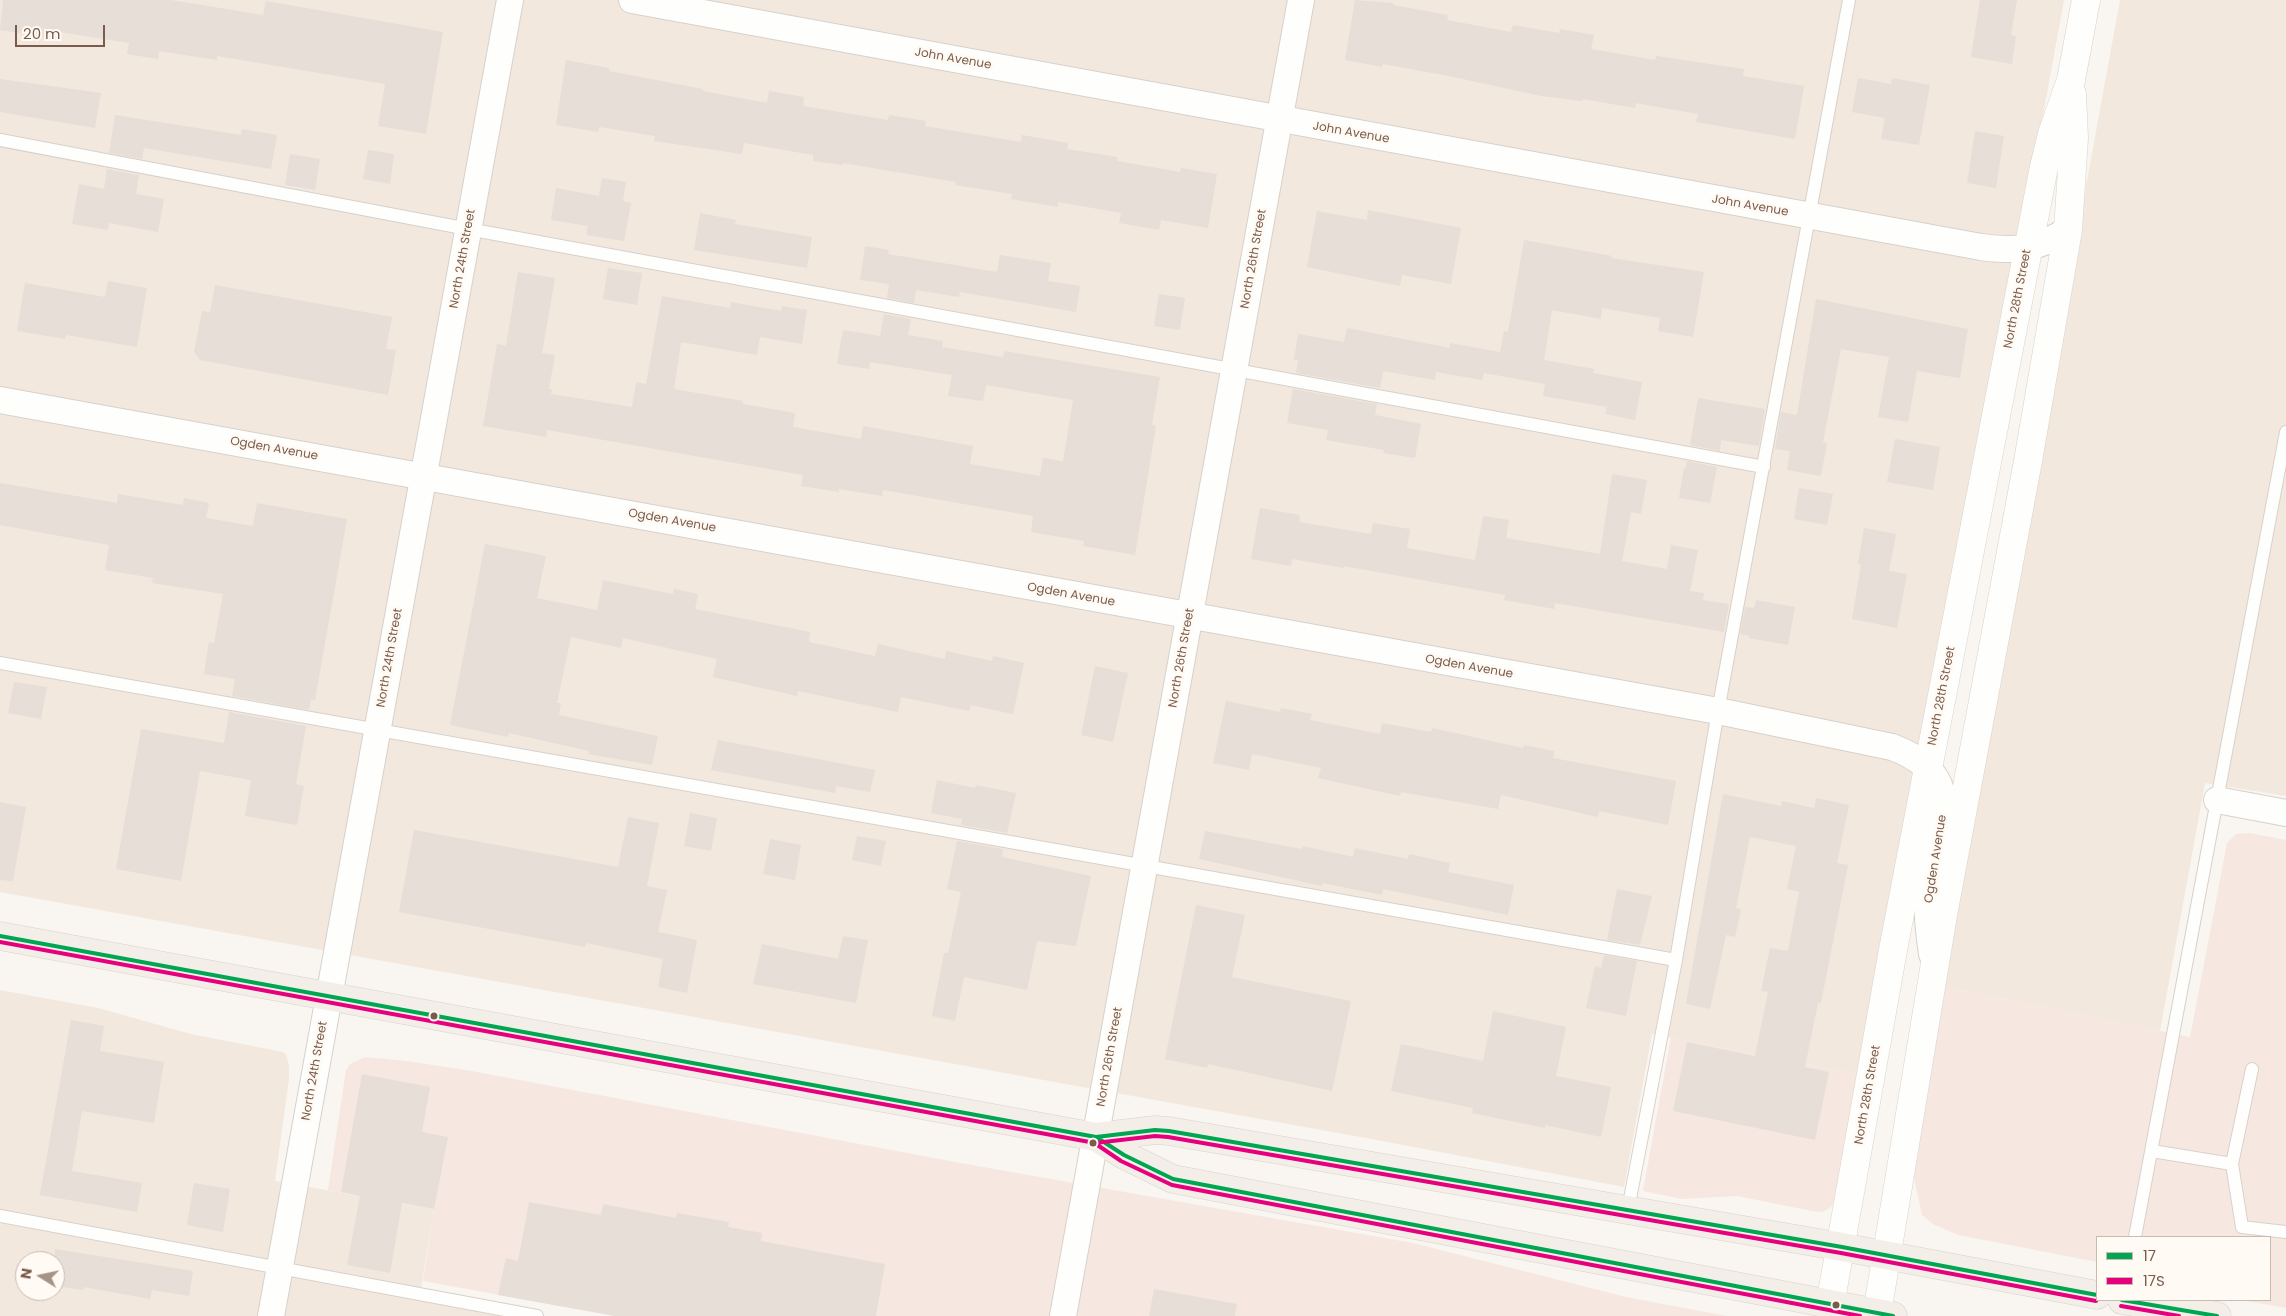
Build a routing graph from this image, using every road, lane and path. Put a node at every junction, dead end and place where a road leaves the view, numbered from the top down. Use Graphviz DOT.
graph roads {
  1 [pos="510,0"];
  2 [pos="632,0"];
  3 [pos="1301,0"];
  4 [pos="1849,0"];
  5 [pos="2086,0"];
  6 [pos="2071,80"];
  7 [pos="1279,120"];
  8 [pos="0,140"];
  9 [pos="1808,217"];
  10 [pos="468,229"];
  11 [pos="2068,230"];
  12 [pos="2028,248"];
  13 [pos="1234,369"];
  14 [pos="0,400"];
  15 [pos="2286,432"];
  16 [pos="1764,467"];
  17 [pos="422,476"];
  18 [pos="1190,616"];
  19 [pos="0,663"];
  20 [pos="1718,711"];
  21 [pos="376,731"];
  22 [pos="1928,766"];
  23 [pos="2217,800"];
  24 [pos="2286,813"];
  25 [pos="1144,867"];
  26 [pos="0,936"];
  27 [pos="1676,960"];
  28 [pos="1934,972"];
  29 [pos="328,996"];
  30 [pos="2252,1069"];
  31 [pos="1096,1137"];
  32 [pos="2152,1151"];
  33 [pos="2232,1164"];
  34 [pos="1628,1209"];
  35 [pos="0,1216"];
  36 [pos="2286,1232"];
  37 [pos="2135,1236"];
  38 [pos="1842,1246"];
  39 [pos="1887,1256"];
  40 [pos="279,1269"];
  41 [pos="2096,1295"];
  42 [pos="2129,1301"];
  43 [pos="1829,1311"];
  44 [pos="1882,1315"];
  45 [pos="271,1316"];
  46 [pos="537,1316"];
  47 [pos="1063,1316"];
  48 [pos="2217,1316"];
  1 -- 10 [label="street, North 24th Street"];
  2 -- 7 [label="street, John Avenue"];
  3 -- 7 [label="street, North 26th Street"];
  4 -- 9 [label="lane"];
  5 -- 6 [label="main road, North 28th Street"];
  6 -- 11 [label="main road, North 28th Street"];
  6 -- 12 [label="main road, North 28th Street"];
  7 -- 9 [label="street, John Avenue"];
  7 -- 13 [label="street, North 26th Street"];
  8 -- 10 [label="lane"];
  9 -- 12 [label="street, John Avenue"];
  9 -- 16 [label="lane"];
  10 -- 13 [label="lane"];
  10 -- 17 [label="street, North 24th Street"];
  11 -- 12 [label="street, John Avenue"];
  11 -- 28 [label="main road, North 28th Street"];
  12 -- 22 [label="main road, North 28th Street"];
  13 -- 16 [label="lane"];
  13 -- 18 [label="street, North 26th Street"];
  14 -- 17 [label="street, Ogden Avenue"];
  15 -- 23 [label="lane"];
  16 -- 20 [label="lane"];
  17 -- 18 [label="street, Ogden Avenue"];
  17 -- 21 [label="street, North 24th Street"];
  18 -- 20 [label="street, Ogden Avenue"];
  18 -- 25 [label="street, North 26th Street"];
  19 -- 21 [label="lane"];
  20 -- 22 [label="street, Ogden Avenue"];
  20 -- 27 [label="lane"];
  21 -- 25 [label="lane"];
  21 -- 29 [label="street, North 24th Street"];
  22 -- 28 [label="street, Ogden Avenue"];
  22 -- 38 [label="main road, North 28th Street"];
  23 -- 24 [label="street"];
  23 -- 32 [label="lane"];
  25 -- 27 [label="lane"];
  25 -- 31 [label="street, North 26th Street"];
  26 -- 29 [label="main road"];
  27 -- 34 [label="lane"];
  28 -- 39 [label="main road, North 28th Street"];
  29 -- 31 [label="main road"];
  29 -- 40 [label="street, North 24th Street"];
  30 -- 33 [label="lane"];
  31 -- 34 [label="main road"];
  31 -- 43 [label="main road"];
  31 -- 47 [label="street, North 26th Street"];
  32 -- 33 [label="lane"];
  32 -- 37 [label="lane"];
  33 -- 36 [label="lane"];
  34 -- 38 [label="main road"];
  35 -- 40 [label="lane"];
  38 -- 39 [label="main road"];
  38 -- 43 [label="main road, North 28th Street"];
  39 -- 41 [label="main road"];
  39 -- 44 [label="main road, North 28th Street"];
  40 -- 45 [label="street, North 24th Street"];
  40 -- 46 [label="lane"];
  42 -- 48 [label="main road"];
  43 -- 44 [label="main road"];
}
